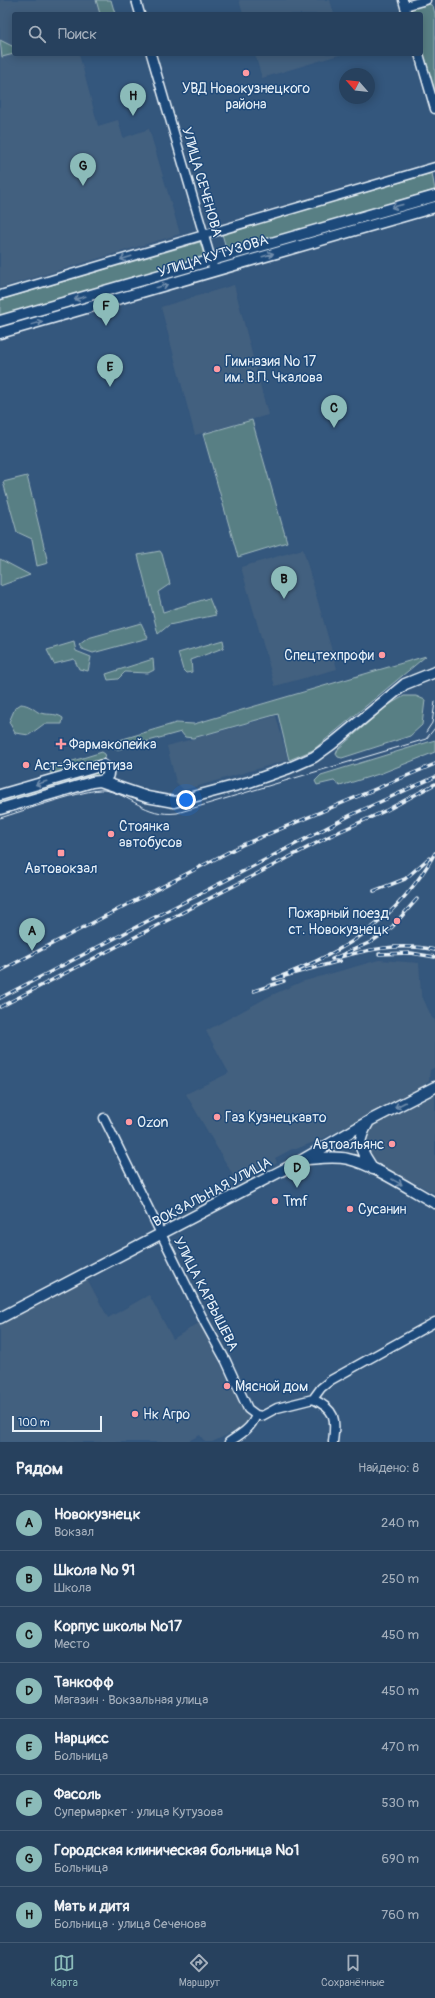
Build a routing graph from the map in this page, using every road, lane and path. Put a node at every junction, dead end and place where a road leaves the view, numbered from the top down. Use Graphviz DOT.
graph roads {
  1 [pos="136,0"];
  2 [pos="426,0"];
  3 [pos="405,7"];
  4 [pos="139,12"];
  5 [pos="152,56"];
  6 [pos="420,56"];
  7 [pos="435,109"];
  8 [pos="435,168"];
  9 [pos="435,196"];
  10 [pos="435,207"];
  11 [pos="204,234"];
  12 [pos="211,259"];
  13 [pos="214,270"];
  14 [pos="0,296"];
  15 [pos="0,321"];
  16 [pos="0,334"];
  17 [pos="435,672"];
  18 [pos="107,770"];
  19 [pos="100,781"];
  20 [pos="0,795"];
  21 [pos="147,797"];
  22 [pos="0,809"];
  23 [pos="435,1087"];
  24 [pos="104,1118"];
  25 [pos="369,1121"];
  26 [pos="343,1136"];
  27 [pos="350,1159"];
  28 [pos="302,1160"];
  29 [pos="373,1169"];
  30 [pos="435,1203"];
  31 [pos="161,1235"];
  32 [pos="1,1315"];
  33 [pos="435,1322"];
  34 [pos="313,1398"];
  35 [pos="256,1415"];
  36 [pos="229,1442"];
  37 [pos="333,1442"];
  1 -- 4 [label="street"];
  2 -- 3 [label="street"];
  5 -- 11 [label="street, УЛИЦА СЕЧЕНОВА"];
  6 -- 7 [label="street"];
  8 -- 11 [label="street"];
  9 -- 12 [label="main road, УЛИЦА КУТУЗОВА, one-way"];
  13 -- 10 [label="main road, УЛИЦА КУТУЗОВА, one-way"];
  11 -- 12 [label="street, УЛИЦА СЕЧЕНОВА"];
  11 -- 14 [label="street, one-way"];
  12 -- 13 [label="street, УЛИЦА СЕЧЕНОВА"];
  12 -- 15 [label="main road, УЛИЦА КУТУЗОВА, one-way"];
  16 -- 13 [label="main road, УЛИЦА КУТУЗОВА, one-way"];
  17 -- 21 [label="main road"];
  18 -- 19 [label="main road"];
  18 -- 20 [label="main road, one-way"];
  18 -- 21 [label="main road"];
  19 -- 21 [label="main road"];
  19 -- 22 [label="main road"];
  23 -- 25 [label="main road, ВОКЗАЛЬНАЯ УЛИЦА, one-way"];
  24 -- 31 [label="street, УЛИЦА КАРБЫШЕВА"];
  25 -- 26 [label="main road, ВОКЗАЛЬНАЯ УЛИЦА"];
  25 -- 29 [label="main road"];
  26 -- 27 [label="main road"];
  26 -- 28 [label="main road, ВОКЗАЛЬНАЯ УЛИЦА"];
  27 -- 28 [label="main road"];
  27 -- 29 [label="main road"];
  28 -- 31 [label="main road, ВОКЗАЛЬНАЯ УЛИЦА"];
  29 -- 30 [label="main road, one-way"];
  31 -- 32 [label="main road, ВОКЗАЛЬНАЯ УЛИЦА"];
  31 -- 35 [label="street, УЛИЦА КАРБЫШЕВА"];
  33 -- 34 [label="street"];
  34 -- 35 [label="street"];
  34 -- 37 [label="street"];
  35 -- 36 [label="street"];
}
